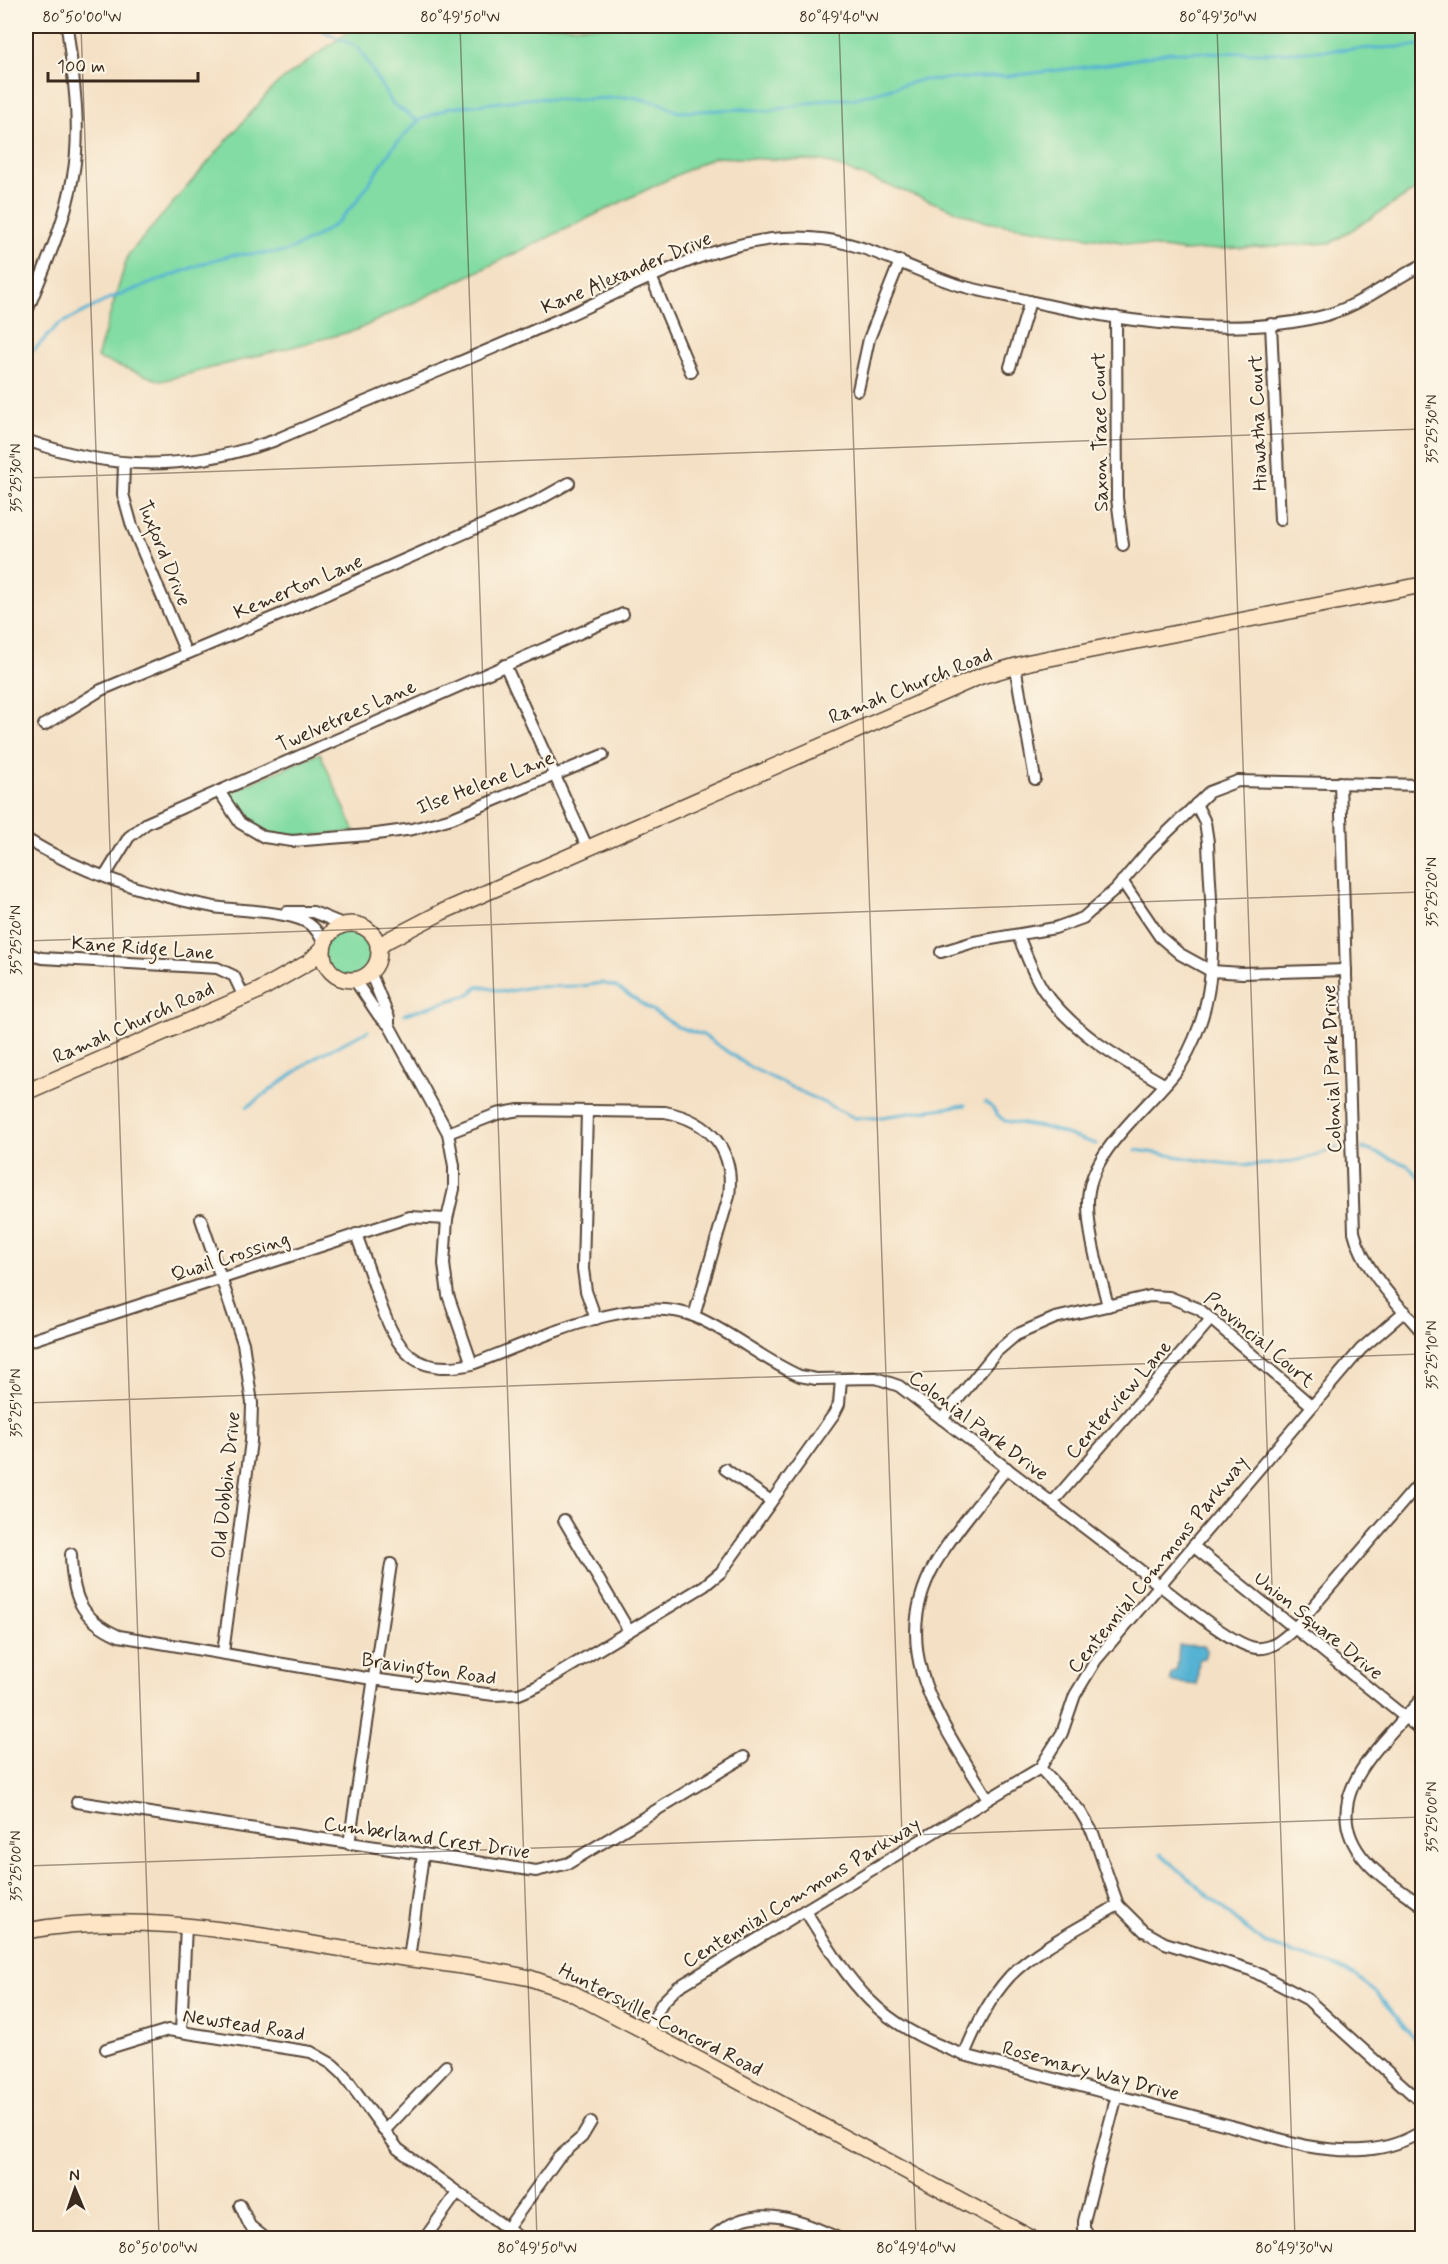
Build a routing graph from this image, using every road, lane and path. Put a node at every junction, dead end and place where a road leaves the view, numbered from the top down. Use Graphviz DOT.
graph roads {
  1 [pos="67,26"];
  2 [pos="900,261"];
  3 [pos="1422,265"];
  4 [pos="652,279"];
  5 [pos="30,290"];
  6 [pos="1030,301"];
  7 [pos="26,314"];
  8 [pos="1116,317"];
  9 [pos="1271,324"];
  10 [pos="1010,367"];
  11 [pos="691,372"];
  12 [pos="858,390"];
  13 [pos="26,440"];
  14 [pos="124,464"];
  15 [pos="569,483"];
  16 [pos="1280,520"];
  17 [pos="1124,544"];
  18 [pos="1422,585"];
  19 [pos="623,614"];
  20 [pos="186,653"];
  21 [pos="505,665"];
  22 [pos="1015,666"];
  23 [pos="44,725"];
  24 [pos="603,755"];
  25 [pos="554,775"];
  26 [pos="1035,779"];
  27 [pos="1340,782"];
  28 [pos="1422,786"];
  29 [pos="219,791"];
  30 [pos="1196,804"];
  31 [pos="26,839"];
  32 [pos="587,847"];
  33 [pos="105,876"];
  34 [pos="1122,882"];
  35 [pos="442,912"];
  36 [pos="272,913"];
  37 [pos="345,925"];
  38 [pos="370,931"];
  39 [pos="1018,936"];
  40 [pos="323,947"];
  41 [pos="378,948"];
  42 [pos="941,952"];
  43 [pos="26,954"];
  44 [pos="328,969"];
  45 [pos="1346,970"];
  46 [pos="1211,971"];
  47 [pos="370,972"];
  48 [pos="354,979"];
  49 [pos="251,994"];
  50 [pos="389,1025"];
  51 [pos="1164,1084"];
  52 [pos="26,1092"];
  53 [pos="587,1111"];
  54 [pos="448,1133"];
  55 [pos="201,1219"];
  56 [pos="447,1219"];
  57 [pos="356,1234"];
  58 [pos="221,1278"];
  59 [pos="1108,1306"];
  60 [pos="1405,1311"];
  61 [pos="694,1316"];
  62 [pos="596,1319"];
  63 [pos="1211,1319"];
  64 [pos="1422,1332"];
  65 [pos="26,1342"];
  66 [pos="472,1364"];
  67 [pos="841,1379"];
  68 [pos="1312,1406"];
  69 [pos="942,1419"];
  70 [pos="1007,1468"];
  71 [pos="725,1469"];
  72 [pos="1422,1480"];
  73 [pos="771,1501"];
  74 [pos="1052,1503"];
  75 [pos="564,1520"];
  76 [pos="1193,1546"];
  77 [pos="71,1554"];
  78 [pos="391,1564"];
  79 [pos="1160,1585"];
  80 [pos="1294,1629"];
  81 [pos="629,1631"];
  82 [pos="223,1653"];
  83 [pos="372,1679"];
  84 [pos="1422,1698"];
  85 [pos="1405,1717"];
  86 [pos="1422,1731"];
  87 [pos="744,1756"];
  88 [pos="1040,1768"];
  89 [pos="988,1799"];
  90 [pos="77,1802"];
  91 [pos="350,1844"];
  92 [pos="423,1855"];
  93 [pos="1118,1905"];
  94 [pos="1422,1906"];
  95 [pos="805,1910"];
  96 [pos="186,1926"];
  97 [pos="26,1931"];
  98 [pos="409,1959"];
  99 [pos="181,2031"];
  100 [pos="647,2032"];
  101 [pos="106,2049"];
  102 [pos="964,2055"];
  103 [pos="446,2066"];
  104 [pos="1117,2095"];
  105 [pos="1422,2103"];
  106 [pos="591,2122"];
  107 [pos="384,2131"];
  108 [pos="1422,2131"];
  109 [pos="457,2193"];
  110 [pos="240,2205"];
  111 [pos="507,2229"];
  112 [pos="1023,2237"];
  113 [pos="265,2238"];
  114 [pos="425,2238"];
  115 [pos="520,2238"];
  116 [pos="712,2238"];
  117 [pos="838,2238"];
  118 [pos="1097,2238"];
  1 -- 5 [label="street"];
  2 -- 4 [label="street, Kane Alexander Drive"];
  2 -- 6 [label="street, Kane Alexander Drive"];
  2 -- 12 [label="street"];
  3 -- 9 [label="street, Kane Alexander Drive"];
  4 -- 11 [label="street"];
  4 -- 14 [label="street, Kane Alexander Drive"];
  5 -- 7 [label="street"];
  6 -- 8 [label="street, Kane Alexander Drive"];
  6 -- 10 [label="street"];
  8 -- 9 [label="street, Kane Alexander Drive"];
  8 -- 17 [label="street, Saxon Trace Court"];
  9 -- 16 [label="street, Hiawatha Court"];
  13 -- 14 [label="street, Kane Alexander Drive"];
  14 -- 20 [label="street, Tuxford Drive"];
  15 -- 20 [label="street, Kemerton Lane"];
  18 -- 22 [label="main road, Ramah Church Road"];
  19 -- 21 [label="street, Twelvetrees Lane"];
  20 -- 23 [label="street, Kemerton Lane"];
  21 -- 25 [label="street"];
  21 -- 29 [label="street, Twelvetrees Lane"];
  22 -- 26 [label="street"];
  22 -- 32 [label="main road, Ramah Church Road"];
  24 -- 25 [label="street, Ilse Helene Lane"];
  25 -- 29 [label="street, Ilse Helene Lane"];
  25 -- 32 [label="street"];
  27 -- 28 [label="street"];
  27 -- 30 [label="street"];
  27 -- 45 [label="street, Colonial Park Drive"];
  29 -- 33 [label="street, Twelvetrees Lane"];
  30 -- 34 [label="street"];
  30 -- 46 [label="street"];
  31 -- 33 [label="street"];
  32 -- 35 [label="main road, Ramah Church Road"];
  33 -- 36 [label="street"];
  34 -- 39 [label="street"];
  34 -- 46 [label="street"];
  35 -- 38 [label="main road, Ramah Church Road"];
  35 -- 41 [label="main road, Ramah Church Road"];
  36 -- 37 [label="street"];
  36 -- 40 [label="street"];
  37 -- 38 [label="main road, Ramah Church Road"];
  37 -- 40 [label="main road, Ramah Church Road"];
  38 -- 41 [label="main road"];
  39 -- 42 [label="street"];
  39 -- 51 [label="street"];
  40 -- 44 [label="main road"];
  40 -- 49 [label="main road, Ramah Church Road"];
  41 -- 47 [label="main road"];
  43 -- 49 [label="street, Kane Ridge Lane"];
  44 -- 48 [label="main road"];
  44 -- 49 [label="main road, Ramah Church Road"];
  45 -- 46 [label="street"];
  45 -- 60 [label="street, Colonial Park Drive"];
  46 -- 51 [label="street"];
  47 -- 48 [label="main road"];
  47 -- 50 [label="street"];
  48 -- 50 [label="street"];
  49 -- 52 [label="main road, Ramah Church Road"];
  50 -- 54 [label="street"];
  51 -- 59 [label="street"];
  53 -- 54 [label="street"];
  53 -- 61 [label="street"];
  53 -- 62 [label="street"];
  54 -- 56 [label="street"];
  55 -- 58 [label="street, Old Dobbin Drive"];
  56 -- 57 [label="street, Quail Crossing"];
  56 -- 66 [label="street"];
  57 -- 58 [label="street, Quail Crossing"];
  57 -- 66 [label="street, Colonial Park Drive"];
  58 -- 65 [label="street, Quail Crossing"];
  58 -- 82 [label="street, Old Dobbin Drive"];
  59 -- 63 [label="street, Provincial Court"];
  59 -- 69 [label="street, Provincial Court"];
  60 -- 64 [label="street, Colonial Park Drive"];
  60 -- 68 [label="street, Centennial Commons Parkway"];
  61 -- 62 [label="street, Colonial Park Drive"];
  61 -- 67 [label="street, Colonial Park Drive"];
  62 -- 66 [label="street, Colonial Park Drive"];
  63 -- 68 [label="street, Provincial Court"];
  63 -- 74 [label="street, Centerview Lane"];
  67 -- 69 [label="street, Colonial Park Drive"];
  67 -- 73 [label="street, Bravington Road"];
  68 -- 76 [label="street, Centennial Commons Parkway"];
  69 -- 70 [label="street, Colonial Park Drive"];
  70 -- 74 [label="street, Colonial Park Drive"];
  70 -- 89 [label="street"];
  71 -- 73 [label="street"];
  72 -- 80 [label="street, Colonial Park Drive"];
  73 -- 81 [label="street, Bravington Road"];
  74 -- 79 [label="street, Colonial Park Drive"];
  75 -- 81 [label="street"];
  76 -- 79 [label="street, Centennial Commons Parkway"];
  76 -- 80 [label="street, Union Square Drive"];
  77 -- 82 [label="street, Bravington Road"];
  78 -- 83 [label="street"];
  79 -- 80 [label="street, Colonial Park Drive"];
  79 -- 88 [label="street, Centennial Commons Parkway"];
  80 -- 85 [label="street, Union Square Drive"];
  81 -- 83 [label="street, Bravington Road"];
  82 -- 83 [label="street, Bravington Road"];
  83 -- 91 [label="street"];
  84 -- 85 [label="street"];
  85 -- 86 [label="street, Union Square Drive"];
  85 -- 94 [label="street"];
  87 -- 92 [label="street, Cumberland Crest Drive"];
  88 -- 89 [label="street, Centennial Commons Parkway"];
  88 -- 93 [label="street"];
  89 -- 95 [label="street, Centennial Commons Parkway"];
  90 -- 91 [label="street, Cumberland Crest Drive"];
  91 -- 92 [label="street, Cumberland Crest Drive"];
  92 -- 98 [label="street"];
  93 -- 102 [label="street"];
  93 -- 105 [label="street"];
  95 -- 100 [label="street, Centennial Commons Parkway"];
  95 -- 102 [label="street, Rosemary Way Drive"];
  96 -- 97 [label="main road, Huntersville-Concord Road"];
  96 -- 98 [label="main road, Huntersville-Concord Road"];
  96 -- 99 [label="street"];
  98 -- 100 [label="main road, Huntersville-Concord Road"];
  99 -- 101 [label="street, Newstead Road"];
  99 -- 107 [label="street, Newstead Road"];
  100 -- 112 [label="main road, Huntersville-Concord Road"];
  102 -- 104 [label="street, Rosemary Way Drive"];
  103 -- 107 [label="street"];
  104 -- 108 [label="street, Rosemary Way Drive"];
  104 -- 118 [label="street"];
  106 -- 111 [label="street"];
  107 -- 109 [label="street, Newstead Road"];
  109 -- 111 [label="street, Newstead Road"];
  109 -- 114 [label="street"];
  110 -- 113 [label="street"];
  111 -- 115 [label="street, Newstead Road"];
  116 -- 117 [label="street"];
}
